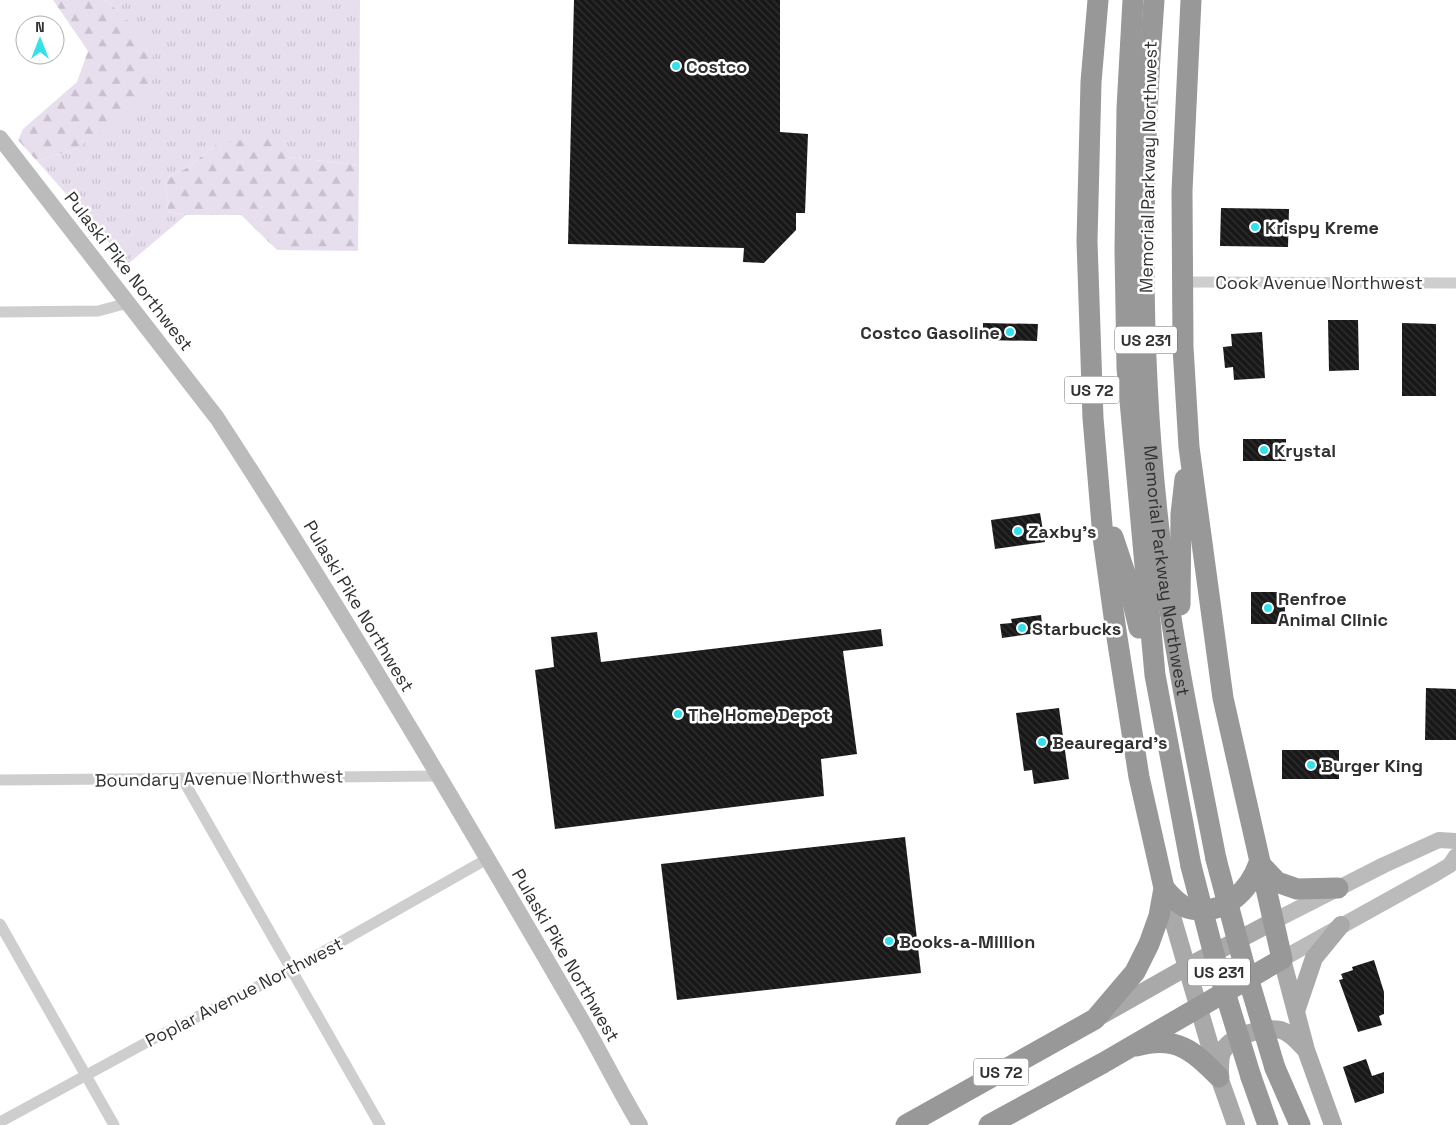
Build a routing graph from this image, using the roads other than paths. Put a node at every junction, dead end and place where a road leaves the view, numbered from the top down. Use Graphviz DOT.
graph roads {
  1 [pos="1098,0"];
  2 [pos="1133,0"];
  3 [pos="1154,0"];
  4 [pos="1191,0"];
  5 [pos="0,138"];
  6 [pos="1182,282"];
  7 [pos="1456,283"];
  8 [pos="128,302"];
  9 [pos="0,312"];
  10 [pos="1189,448"];
  11 [pos="1101,505"];
  12 [pos="1155,675"];
  13 [pos="1182,678"];
  14 [pos="438,776"];
  15 [pos="182,778"];
  16 [pos="0,780"];
  17 [pos="1456,842"];
  18 [pos="1456,856"];
  19 [pos="487,859"];
  20 [pos="1259,863"];
  21 [pos="1164,888"];
  22 [pos="1338,888"];
  23 [pos="1274,922"];
  24 [pos="0,924"];
  25 [pos="1341,925"];
  26 [pos="1282,959"];
  27 [pos="1187,967"];
  28 [pos="291,970"];
  29 [pos="1198,1006"];
  30 [pos="1295,1012"];
  31 [pos="1095,1019"];
  32 [pos="1124,1050"];
  33 [pos="1306,1050"];
  34 [pos="86,1075"];
  35 [pos="1219,1077"];
  36 [pos="0,1122"];
  37 [pos="114,1125"];
  38 [pos="380,1125"];
  39 [pos="640,1125"];
  40 [pos="906,1125"];
  41 [pos="989,1125"];
  42 [pos="1236,1125"];
  43 [pos="1268,1125"];
  44 [pos="1300,1125"];
  45 [pos="1332,1125"];
  1 -- 11 [label="highway, US 72"];
  2 -- 12 [label="highway, Memorial Parkway Northwest / US 231"];
  3 -- 13 [label="highway, Memorial Parkway Northwest / US 231"];
  4 -- 6 [label="highway"];
  5 -- 8 [label="main road, Pulaski Pike Northwest"];
  6 -- 7 [label="street, Cook Avenue Northwest"];
  6 -- 10 [label="highway"];
  8 -- 9 [label="street"];
  8 -- 14 [label="main road, Pulaski Pike Northwest"];
  10 -- 13 [label="highway"];
  10 -- 20 [label="highway"];
  11 -- 12 [label="highway"];
  11 -- 21 [label="highway, US 72"];
  12 -- 43 [label="highway, Memorial Parkway Northwest / US 231, bridge"];
  13 -- 44 [label="highway, Memorial Parkway Northwest / US 231, bridge"];
  14 -- 15 [label="street, Boundary Avenue Northwest"];
  14 -- 19 [label="main road, Pulaski Pike Northwest"];
  15 -- 16 [label="street, Boundary Avenue Northwest"];
  15 -- 28 [label="street"];
  17 -- 22 [label="main road"];
  18 -- 25 [label="main road"];
  19 -- 28 [label="street, Poplar Avenue Northwest"];
  19 -- 39 [label="main road, Pulaski Pike Northwest"];
  20 -- 21 [label="highway"];
  20 -- 22 [label="highway"];
  20 -- 23 [label="highway"];
  21 -- 27 [label="main road"];
  21 -- 31 [label="highway, US 72"];
  22 -- 23 [label="main road"];
  23 -- 26 [label="highway"];
  23 -- 27 [label="main road, US 72"];
  24 -- 34 [label="street"];
  25 -- 26 [label="main road"];
  25 -- 30 [label="main road"];
  26 -- 29 [label="highway, US 72"];
  26 -- 30 [label="main road"];
  27 -- 29 [label="main road"];
  27 -- 31 [label="main road, US 72"];
  28 -- 34 [label="street, Poplar Avenue Northwest"];
  28 -- 38 [label="street"];
  29 -- 32 [label="highway, US 72"];
  29 -- 35 [label="main road"];
  30 -- 33 [label="main road"];
  31 -- 40 [label="highway, US 72"];
  32 -- 35 [label="highway"];
  32 -- 41 [label="highway, US 72"];
  33 -- 35 [label="main road"];
  33 -- 45 [label="main road"];
  34 -- 36 [label="street, Poplar Avenue Northwest"];
  34 -- 37 [label="street"];
  35 -- 42 [label="main road"];
}
